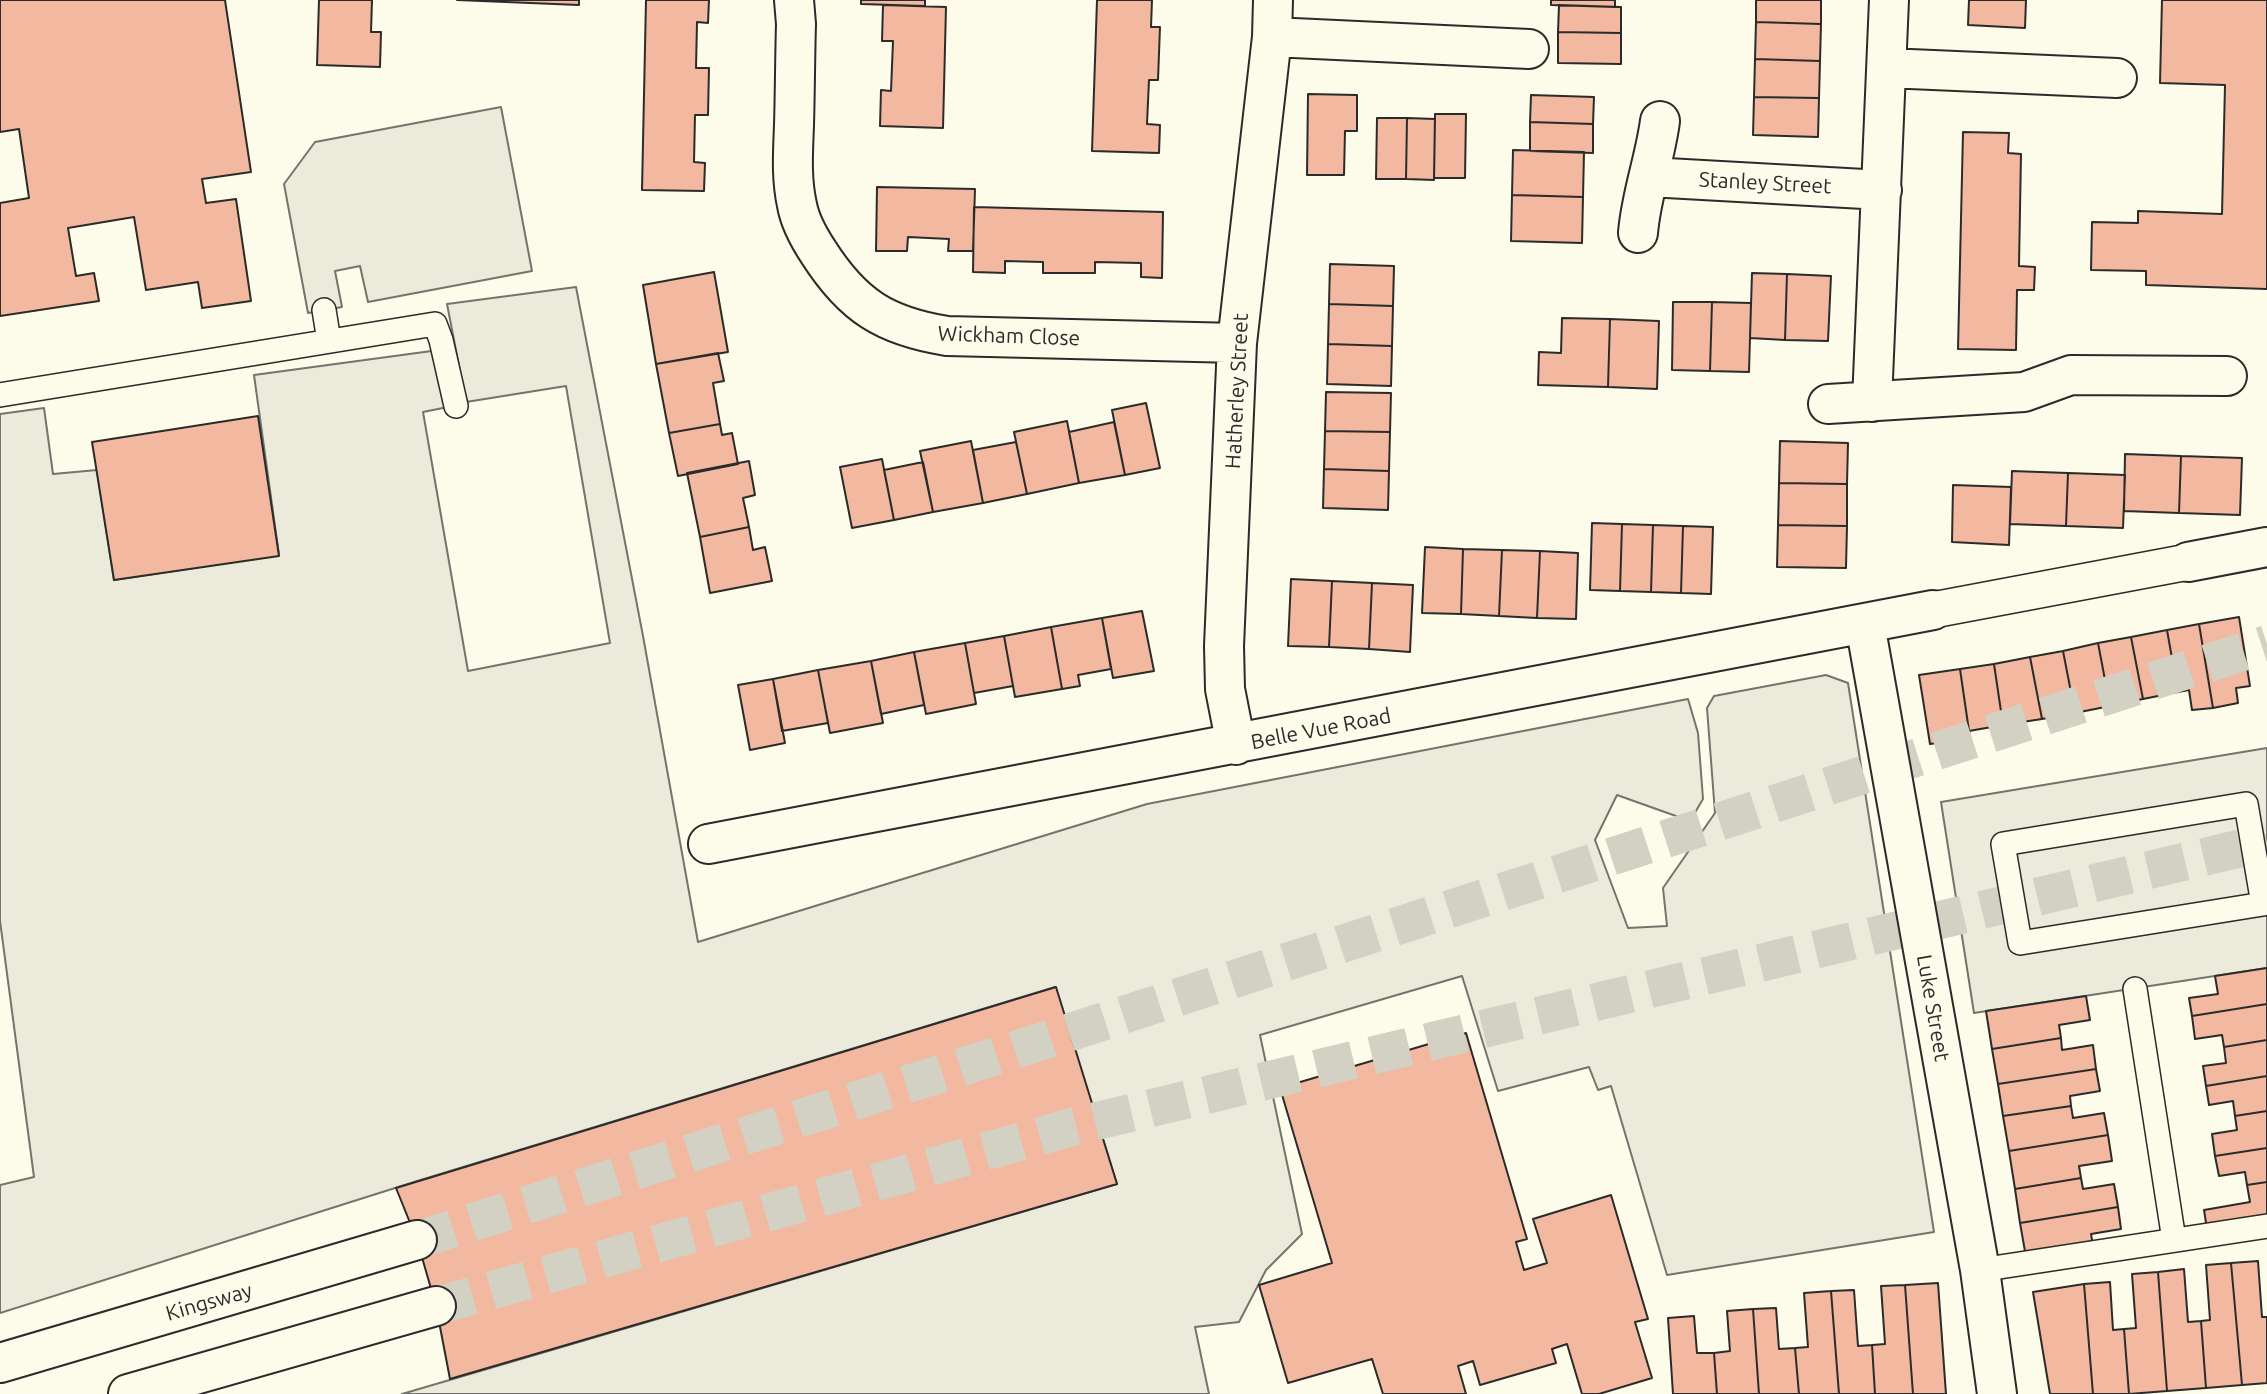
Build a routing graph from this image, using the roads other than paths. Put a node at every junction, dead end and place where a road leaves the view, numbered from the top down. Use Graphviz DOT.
graph roads {
  1 [pos="794,0"];
  2 [pos="1273,0"];
  3 [pos="1889,0"];
  4 [pos="1272,37"];
  5 [pos="1529,49"];
  6 [pos="1887,68"];
  7 [pos="2117,78"];
  8 [pos="1660,121"];
  9 [pos="1648,177"];
  10 [pos="1882,190"];
  11 [pos="1638,233"];
  12 [pos="324,310"];
  13 [pos="329,341"];
  14 [pos="1237,343"];
  15 [pos="2227,376"];
  16 [pos="0,395"];
  17 [pos="1872,402"];
  18 [pos="1828,404"];
  19 [pos="456,406"];
  20 [pos="2266,554"];
  21 [pos="2188,562"];
  22 [pos="1933,610"];
  23 [pos="1865,624"];
  24 [pos="1236,745"];
  25 [pos="708,845"];
  26 [pos="2265,904"];
  27 [pos="2135,989"];
  28 [pos="2267,1226"];
  29 [pos="417,1240"];
  30 [pos="2174,1240"];
  31 [pos="1980,1270"];
  32 [pos="436,1306"];
  33 [pos="0,1363"];
  34 [pos="128,1394"];
  35 [pos="1997,1394"];
  1 -- 14 [label="main road, Wickham Close"];
  2 -- 4 [label="main road, Hatherley Street"];
  3 -- 6 [label="main road"];
  4 -- 5 [label="main road"];
  4 -- 14 [label="main road, Hatherley Street"];
  6 -- 7 [label="main road"];
  6 -- 10 [label="main road"];
  8 -- 9 [label="main road"];
  9 -- 10 [label="main road, Stanley Street"];
  9 -- 11 [label="main road"];
  10 -- 17 [label="main road"];
  12 -- 13 [label="lane"];
  13 -- 16 [label="lane"];
  13 -- 19 [label="lane"];
  14 -- 24 [label="main road, Hatherley Street"];
  15 -- 17 [label="main road"];
  17 -- 18 [label="main road"];
  20 -- 21 [label="main road"];
  21 -- 22 [label="street"];
  22 -- 23 [label="main road, Belle Vue Road"];
  23 -- 24 [label="main road, Belle Vue Road"];
  23 -- 31 [label="main road, Luke Street"];
  24 -- 25 [label="main road, Belle Vue Road"];
  26 -- 26 [label="lane"];
  27 -- 30 [label="lane"];
  28 -- 30 [label="lane"];
  29 -- 33 [label="main road, Kingsway"];
  30 -- 31 [label="lane"];
  31 -- 35 [label="main road, Luke Street"];
  32 -- 34 [label="main road"];
}
